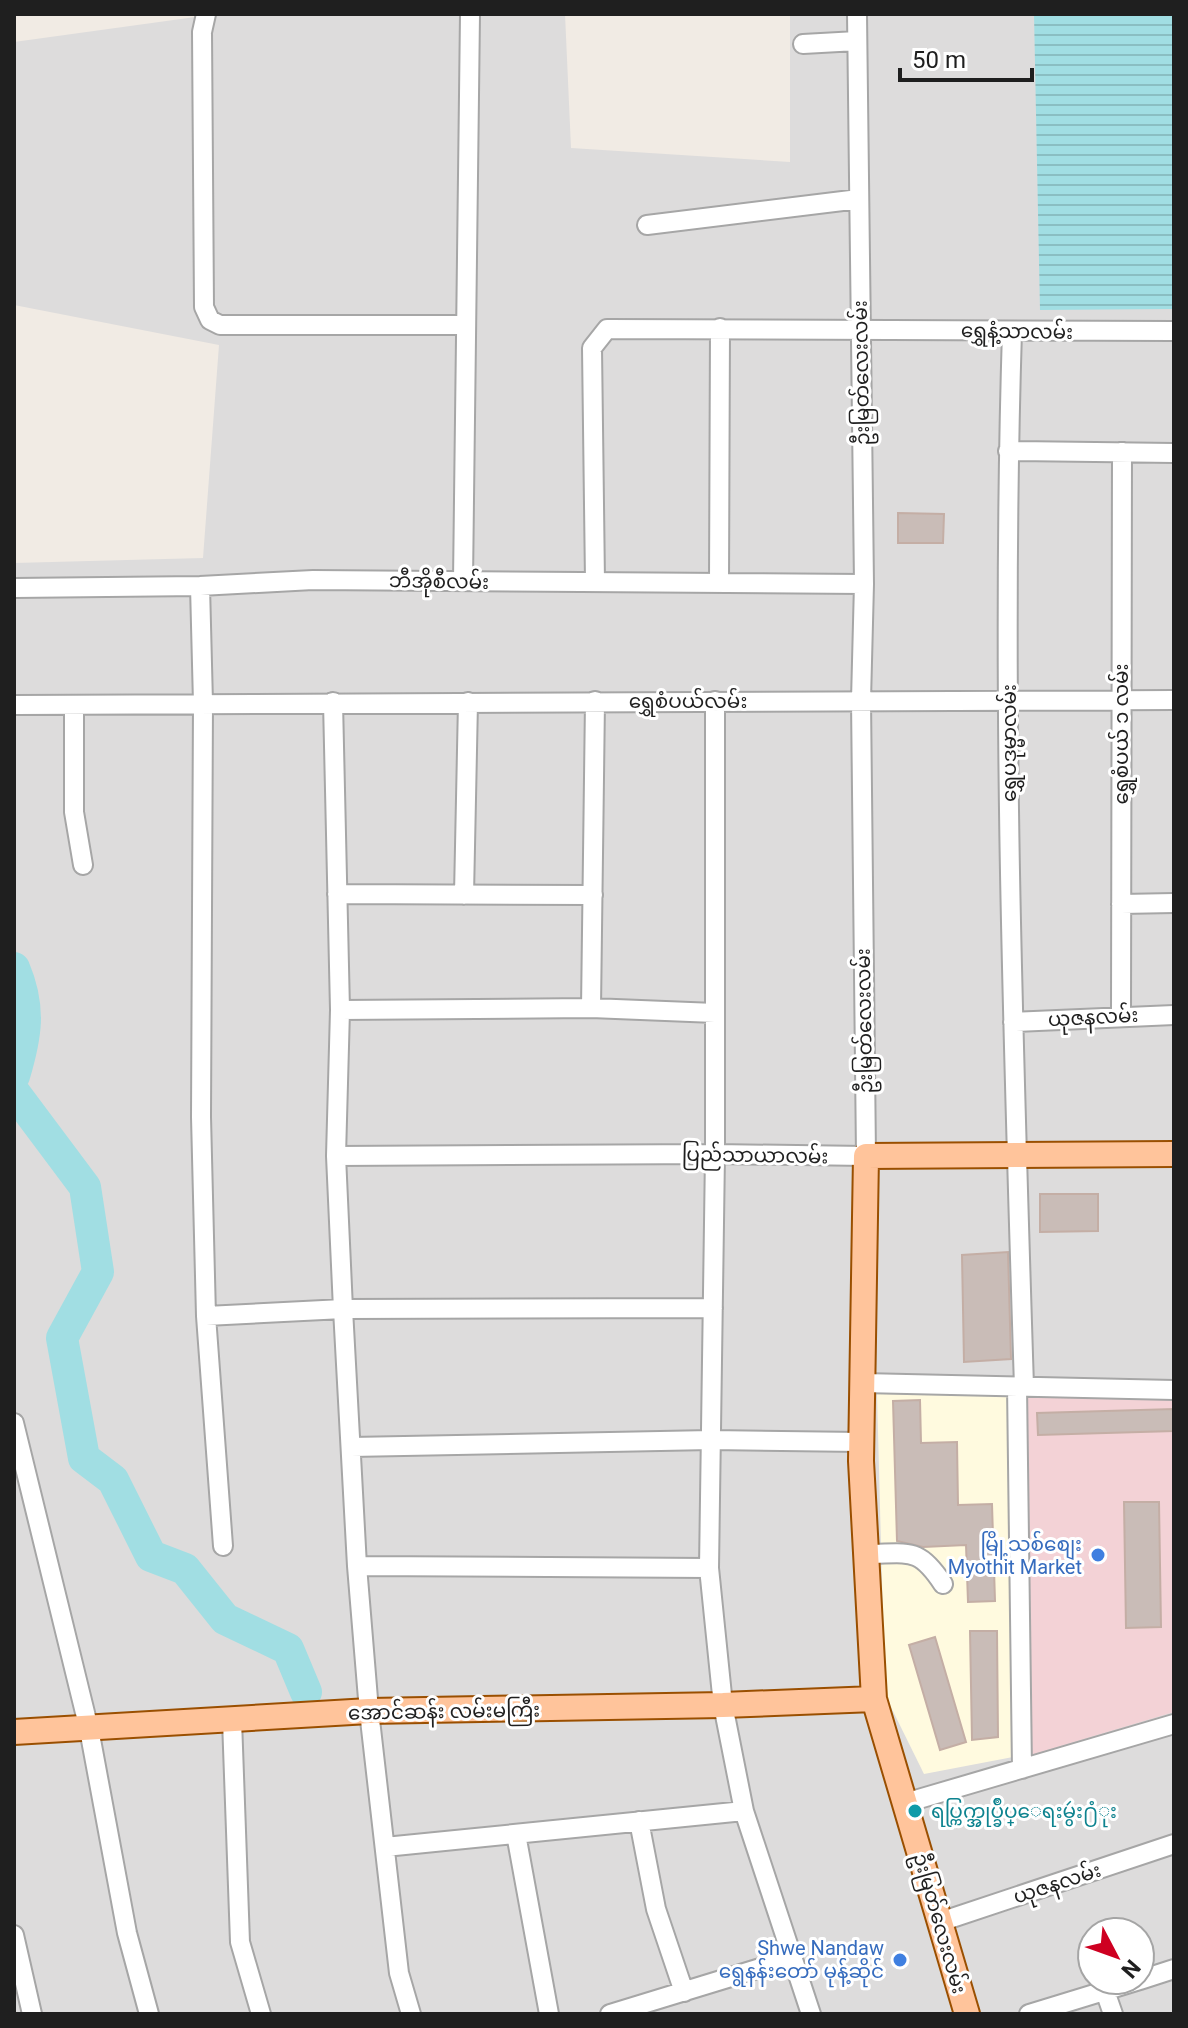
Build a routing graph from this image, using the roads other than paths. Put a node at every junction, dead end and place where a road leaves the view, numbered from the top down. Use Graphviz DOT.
graph roads {
  1 [pos="206,14"];
  2 [pos="470,14"];
  3 [pos="857,14"];
  4 [pos="857,41"];
  5 [pos="803,44"];
  6 [pos="859,199"];
  7 [pos="647,225"];
  8 [pos="466,325"];
  9 [pos="720,328"];
  10 [pos="860,328"];
  11 [pos="1012,331"];
  12 [pos="1174,331"];
  13 [pos="1008,451"];
  14 [pos="1122,452"];
  15 [pos="1174,453"];
  16 [pos="463,581"];
  17 [pos="595,582"];
  18 [pos="719,583"];
  19 [pos="864,584"];
  20 [pos="200,586"];
  21 [pos="14,588"];
  22 [pos="1120,699"];
  23 [pos="861,700"];
  24 [pos="1174,700"];
  25 [pos="595,701"];
  26 [pos="715,701"];
  27 [pos="1009,701"];
  28 [pos="333,702"];
  29 [pos="468,702"];
  30 [pos="203,703"];
  31 [pos="14,705"];
  32 [pos="74,705"];
  33 [pos="83,865"];
  34 [pos="337,894"];
  35 [pos="464,895"];
  36 [pos="593,895"];
  37 [pos="1174,903"];
  38 [pos="1121,904"];
  39 [pos="591,1008"];
  40 [pos="340,1010"];
  41 [pos="715,1013"];
  42 [pos="1121,1015"];
  43 [pos="1174,1015"];
  44 [pos="1013,1022"];
  45 [pos="715,1154"];
  46 [pos="1174,1154"];
  47 [pos="1017,1155"];
  48 [pos="336,1156"];
  49 [pos="866,1156"];
  50 [pos="713,1308"];
  51 [pos="343,1309"];
  52 [pos="206,1316"];
  53 [pos="862,1383"];
  54 [pos="1020,1386"];
  55 [pos="1174,1390"];
  56 [pos="14,1423"];
  57 [pos="711,1440"];
  58 [pos="861,1442"];
  59 [pos="351,1447"];
  60 [pos="223,1546"];
  61 [pos="866,1554"];
  62 [pos="357,1566"];
  63 [pos="709,1568"];
  64 [pos="943,1584"];
  65 [pos="874,1699"];
  66 [pos="723,1705"];
  67 [pos="369,1711"];
  68 [pos="232,1720"];
  69 [pos="1174,1724"];
  70 [pos="89,1729"];
  71 [pos="14,1732"];
  72 [pos="1022,1769"];
  73 [pos="905,1803"];
  74 [pos="744,1811"];
  75 [pos="639,1821"];
  76 [pos="516,1834"];
  77 [pos="1174,1844"];
  78 [pos="385,1847"];
  79 [pos="940,1922"];
  80 [pos="14,1935"];
  81 [pos="793,1958"];
  82 [pos="684,1992"];
  83 [pos="1088,1996"];
  84 [pos="32,2014"];
  85 [pos="149,2014"];
  86 [pos="261,2014"];
  87 [pos="411,2014"];
  88 [pos="549,2014"];
  89 [pos="610,2014"];
  90 [pos="811,2014"];
  91 [pos="967,2014"];
  92 [pos="1029,2014"];
  1 -- 8 [label="street"];
  2 -- 8 [label="street"];
  3 -- 4 [label="street, ဦးမြတ်လေးလမ်း"];
  4 -- 5 [label="street"];
  4 -- 6 [label="street, ဦးမြတ်လေးလမ်း"];
  6 -- 7 [label="street"];
  6 -- 10 [label="street, ဦးမြတ်လေးလမ်း"];
  8 -- 16 [label="street"];
  9 -- 10 [label="street, ရွှေနံ့သာလမ်း"];
  9 -- 17 [label="street, ရွှေနံ့သာလမ်း"];
  9 -- 18 [label="street"];
  10 -- 11 [label="street, ရွှေနံ့သာလမ်း"];
  10 -- 19 [label="street, ဦးမြတ်လေးလမ်း"];
  11 -- 12 [label="street, ရွှေနံ့သာလမ်း"];
  11 -- 13 [label="street, ရွှေပဒုမ္မာလမ်း"];
  13 -- 14 [label="street"];
  13 -- 27 [label="street, ရွှေပဒုမ္မာလမ်း"];
  14 -- 15 [label="street"];
  14 -- 22 [label="street, ရွှေစံပယ် ၁ လမ်း"];
  16 -- 17 [label="street, ဘီအိုစီလမ်း"];
  16 -- 20 [label="street, ဘီအိုစီလမ်း"];
  17 -- 18 [label="street, ဘီအိုစီလမ်း"];
  18 -- 19 [label="street, ဘီအိုစီလမ်း"];
  19 -- 23 [label="street, ဦးမြတ်လေးလမ်း"];
  20 -- 21 [label="street, ဘီအိုစီလမ်း"];
  20 -- 30 [label="street"];
  22 -- 24 [label="street, ရွှေစံပယ်လမ်း"];
  22 -- 27 [label="street, ရွှေစံပယ်လမ်း"];
  22 -- 38 [label="street, ရွှေစံပယ် ၁ လမ်း"];
  23 -- 26 [label="street, ရွှေစံပယ်လမ်း"];
  23 -- 27 [label="street, ရွှေစံပယ်လမ်း"];
  23 -- 49 [label="street, ဦးမြတ်လေးလမ်း"];
  25 -- 26 [label="street, ရွှေစံပယ်လမ်း"];
  25 -- 29 [label="street, ရွှေစံပယ်လမ်း"];
  25 -- 36 [label="street"];
  26 -- 41 [label="street"];
  27 -- 44 [label="street, ရွှေပဒုမ္မာလမ်း"];
  28 -- 29 [label="street, ရွှေစံပယ်လမ်း"];
  28 -- 30 [label="street, ရွှေစံပယ်လမ်း"];
  28 -- 34 [label="street"];
  29 -- 35 [label="street"];
  30 -- 32 [label="street, ရွှေစံပယ်လမ်း"];
  30 -- 52 [label="street"];
  31 -- 32 [label="street, ရွှေစံပယ်လမ်း"];
  32 -- 33 [label="street"];
  34 -- 35 [label="street"];
  34 -- 40 [label="street"];
  35 -- 36 [label="street"];
  36 -- 39 [label="street"];
  37 -- 38 [label="street"];
  38 -- 42 [label="street, ရွှေစံပယ် ၁ လမ်း"];
  39 -- 40 [label="street"];
  39 -- 41 [label="street"];
  40 -- 48 [label="street"];
  41 -- 45 [label="street"];
  42 -- 43 [label="street, ယုဇနလမ်း"];
  42 -- 44 [label="street, ယုဇနလမ်း"];
  44 -- 47 [label="street, ရွှေပဒုမ္မာလမ်း"];
  45 -- 48 [label="street, ပြည်သာယာလမ်း"];
  45 -- 49 [label="street, ပြည်သာယာလမ်း"];
  45 -- 50 [label="street"];
  46 -- 47 [label="main road, ပြည်သာယာလမ်း"];
  47 -- 49 [label="main road, ပြည်သာယာလမ်း"];
  47 -- 54 [label="street, ရွှေပဒုမ္မာလမ်း"];
  48 -- 51 [label="street"];
  49 -- 53 [label="main road, ဦးမြတ်လေးလမ်း"];
  50 -- 51 [label="street"];
  50 -- 57 [label="street"];
  51 -- 52 [label="street"];
  51 -- 59 [label="street"];
  52 -- 60 [label="street"];
  53 -- 54 [label="street"];
  53 -- 58 [label="main road, ဦးမြတ်လေးလမ်း"];
  54 -- 55 [label="street"];
  54 -- 72 [label="street, ရွှေပဒုမ္မာလမ်း"];
  56 -- 70 [label="street"];
  57 -- 58 [label="street"];
  57 -- 59 [label="street"];
  57 -- 63 [label="street"];
  58 -- 61 [label="main road, ဦးမြတ်လေးလမ်း"];
  59 -- 62 [label="street"];
  61 -- 64 [label="street"];
  61 -- 65 [label="main road, ဦးမြတ်လေးလမ်း"];
  62 -- 63 [label="street"];
  62 -- 67 [label="street"];
  63 -- 66 [label="street"];
  65 -- 66 [label="main road, အောင်ဆန်း လမ်းမကြီး"];
  65 -- 73 [label="main road, ဦးမြတ်လေးလမ်း"];
  66 -- 67 [label="main road, အောင်ဆန်း လမ်းမကြီး"];
  66 -- 74 [label="street"];
  67 -- 68 [label="main road, အောင်ဆန်း လမ်းမကြီး"];
  67 -- 78 [label="street"];
  68 -- 70 [label="main road, အောင်ဆန်း လမ်းမကြီး"];
  68 -- 86 [label="street"];
  69 -- 72 [label="street"];
  70 -- 71 [label="main road, အောင်ဆန်း လမ်းမကြီး"];
  70 -- 85 [label="street"];
  72 -- 73 [label="street"];
  73 -- 79 [label="main road, ဦးမြတ်လေးလမ်း"];
  74 -- 75 [label="street"];
  74 -- 81 [label="street"];
  75 -- 76 [label="street"];
  75 -- 82 [label="street"];
  76 -- 78 [label="street"];
  76 -- 88 [label="street"];
  77 -- 79 [label="street, ယုဇနလမ်း"];
  78 -- 87 [label="street"];
  79 -- 91 [label="main road, ဦးမြတ်လေးလမ်း"];
  80 -- 84 [label="street"];
  81 -- 82 [label="street"];
  81 -- 90 [label="street"];
  82 -- 89 [label="street"];
  83 -- 92 [label="street"];
}
